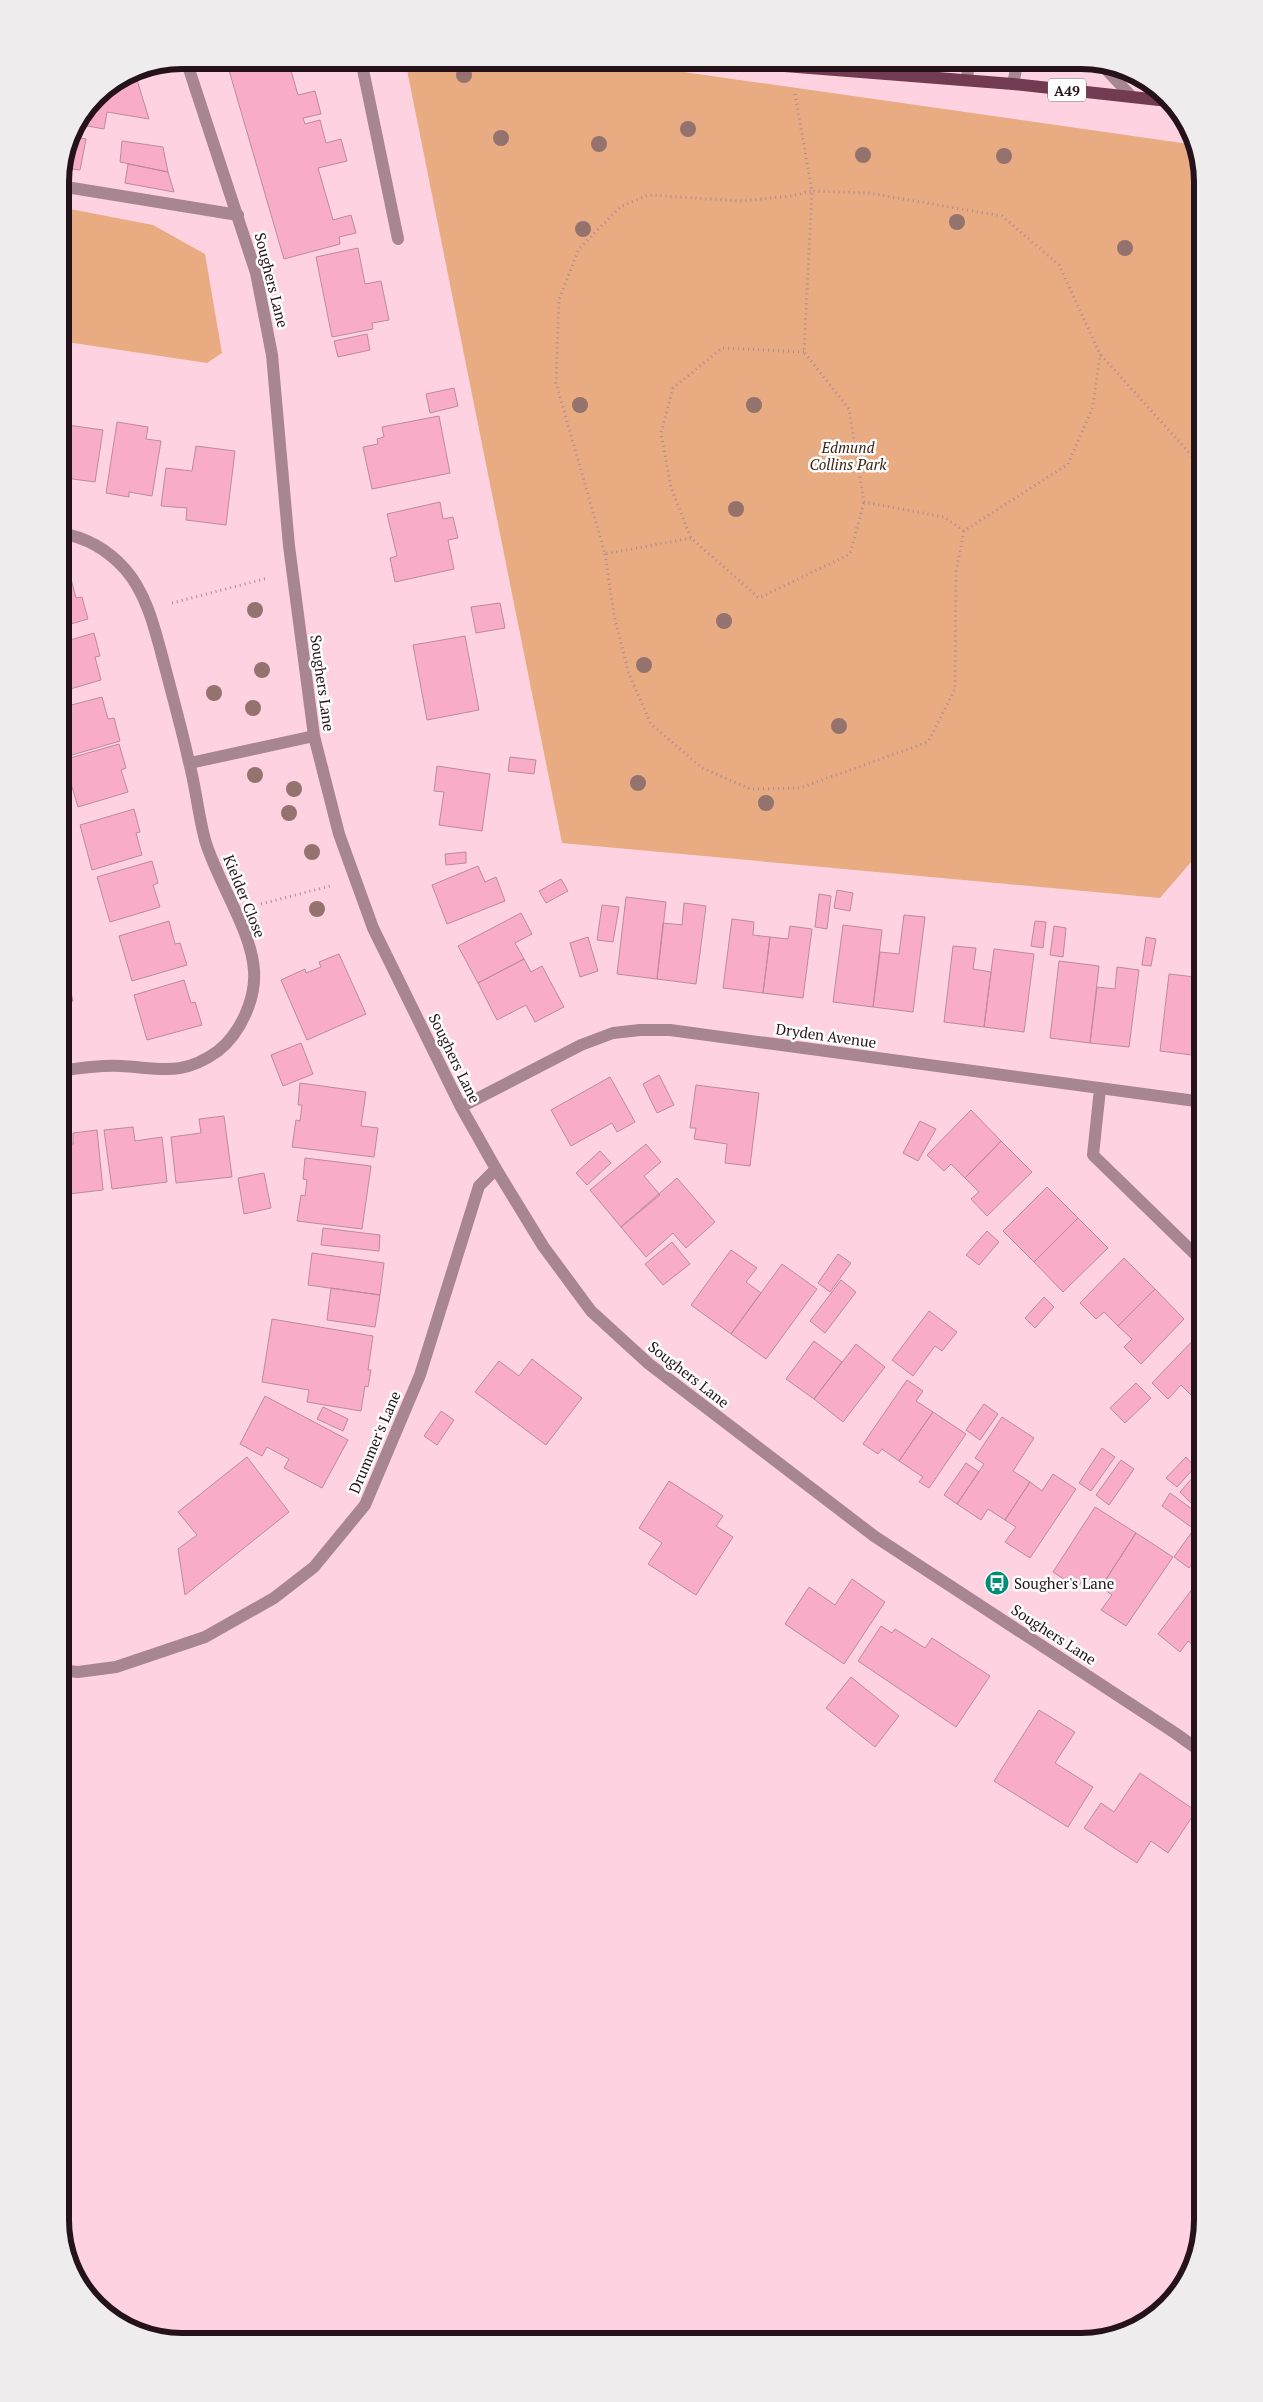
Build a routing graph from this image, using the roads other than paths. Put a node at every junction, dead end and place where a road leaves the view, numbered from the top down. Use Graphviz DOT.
graph roads {
  1 [pos="189,69"];
  2 [pos="363,69"];
  3 [pos="806,69"];
  4 [pos="968,69"];
  5 [pos="1016,69"];
  6 [pos="1109,72"];
  7 [pos="967,80"];
  8 [pos="1013,84"];
  9 [pos="1132,97"];
  10 [pos="1159,100"];
  11 [pos="69,187"];
  12 [pos="238,215"];
  13 [pos="398,239"];
  14 [pos="69,534"];
  15 [pos="314,736"];
  16 [pos="190,763"];
  17 [pos="69,1070"];
  18 [pos="1100,1089"];
  19 [pos="1194,1101"];
  20 [pos="461,1107"];
  21 [pos="496,1169"];
  22 [pos="1194,1253"];
  23 [pos="69,1671"];
  24 [pos="1194,1747"];
  1 -- 12 [label="street, Soughers Lane"];
  2 -- 13 [label="street"];
  3 -- 7 [label="main road, A49"];
  4 -- 7 [label="street"];
  5 -- 8 [label="street"];
  6 -- 9 [label="street"];
  7 -- 8 [label="main road, A49"];
  8 -- 9 [label="main road, A49"];
  9 -- 10 [label="main road, A49"];
  11 -- 12 [label="street"];
  12 -- 15 [label="street, Soughers Lane"];
  14 -- 16 [label="street, Kielder Close"];
  15 -- 16 [label="street"];
  15 -- 20 [label="street, Soughers Lane"];
  16 -- 17 [label="street, Kielder Close"];
  18 -- 19 [label="street, Dryden Avenue"];
  18 -- 20 [label="street, Dryden Avenue"];
  18 -- 22 [label="street"];
  20 -- 21 [label="street, Soughers Lane"];
  21 -- 23 [label="street, Drummer's Lane"];
  21 -- 24 [label="street, Soughers Lane"];
}
